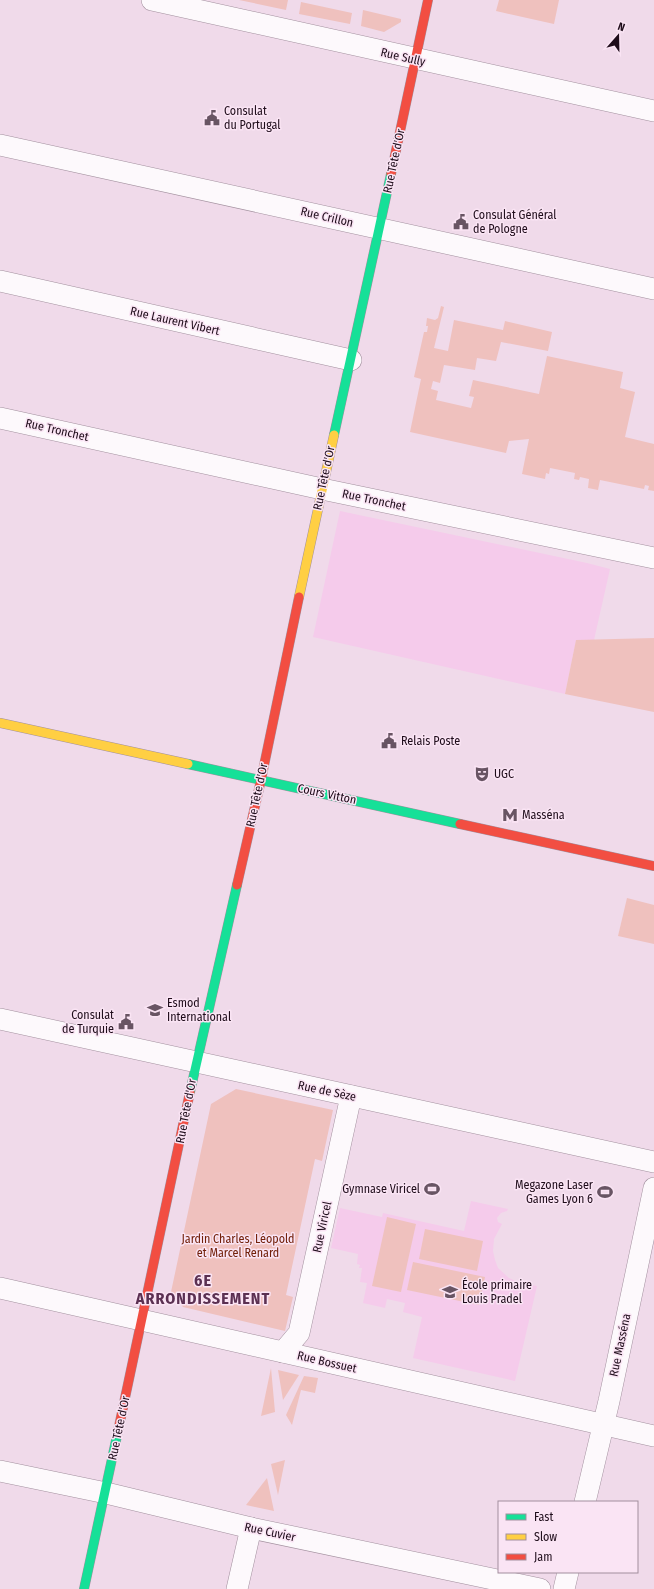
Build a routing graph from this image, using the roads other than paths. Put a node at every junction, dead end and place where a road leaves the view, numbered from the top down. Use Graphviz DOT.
graph roads {
  1 [pos="152,0"];
  2 [pos="428,0"];
  3 [pos="415,59"];
  4 [pos="654,111"];
  5 [pos="0,145"];
  6 [pos="380,228"];
  7 [pos="0,281"];
  8 [pos="654,289"];
  9 [pos="351,360"];
  10 [pos="0,418"];
  11 [pos="322,489"];
  12 [pos="654,558"];
  13 [pos="0,723"];
  14 [pos="261,780"];
  15 [pos="654,866"];
  16 [pos="0,1019"];
  17 [pos="196,1062"];
  18 [pos="351,1096"];
  19 [pos="654,1162"];
  20 [pos="654,1188"];
  21 [pos="0,1288"];
  22 [pos="142,1321"];
  23 [pos="283,1352"];
  24 [pos="603,1425"];
  25 [pos="654,1436"];
  26 [pos="0,1471"];
  27 [pos="106,1494"];
  28 [pos="585,1501"];
  29 [pos="251,1528"];
  30 [pos="568,1573"];
  31 [pos="84,1589"];
  32 [pos="237,1589"];
  33 [pos="540,1589"];
  34 [pos="564,1589"];
  1 -- 3 [label="street, Rue Sully"];
  2 -- 3 [label="street, Rue Tête d'Or"];
  3 -- 4 [label="street, Rue Sully"];
  3 -- 6 [label="street, Rue Tête d'Or"];
  5 -- 6 [label="street, Rue Crillon"];
  6 -- 8 [label="street, Rue Crillon"];
  6 -- 9 [label="street, Rue Tête d'Or"];
  7 -- 9 [label="street, Rue Laurent Vibert"];
  9 -- 11 [label="street, Rue Tête d'Or"];
  10 -- 11 [label="street, Rue Tronchet"];
  11 -- 12 [label="street, Rue Tronchet"];
  11 -- 14 [label="street, Rue Tête d'Or"];
  13 -- 14 [label="street, Cours Vitton"];
  14 -- 15 [label="street, Cours Vitton"];
  14 -- 17 [label="street, Rue Tête d'Or"];
  16 -- 17 [label="street, Rue de Sèze"];
  17 -- 18 [label="street, Rue de Sèze"];
  17 -- 22 [label="street, Rue Tête d'Or"];
  18 -- 19 [label="street, Rue de Sèze"];
  18 -- 23 [label="street, Rue Viricel"];
  20 -- 24 [label="street, Rue Masséna"];
  21 -- 22 [label="street, Rue Bossuet"];
  22 -- 23 [label="street, Rue Bossuet"];
  22 -- 27 [label="street, Rue Tête d'Or"];
  23 -- 24 [label="street, Rue Bossuet"];
  24 -- 25 [label="street, Rue Bossuet"];
  24 -- 28 [label="street, Rue Masséna"];
  26 -- 27 [label="street, Rue Cuvier"];
  27 -- 29 [label="street, Rue Cuvier"];
  27 -- 31 [label="street, Rue Tête d'Or"];
  29 -- 32 [label="street"];
  29 -- 33 [label="street, Rue Cuvier"];
  30 -- 34 [label="street"];
}
